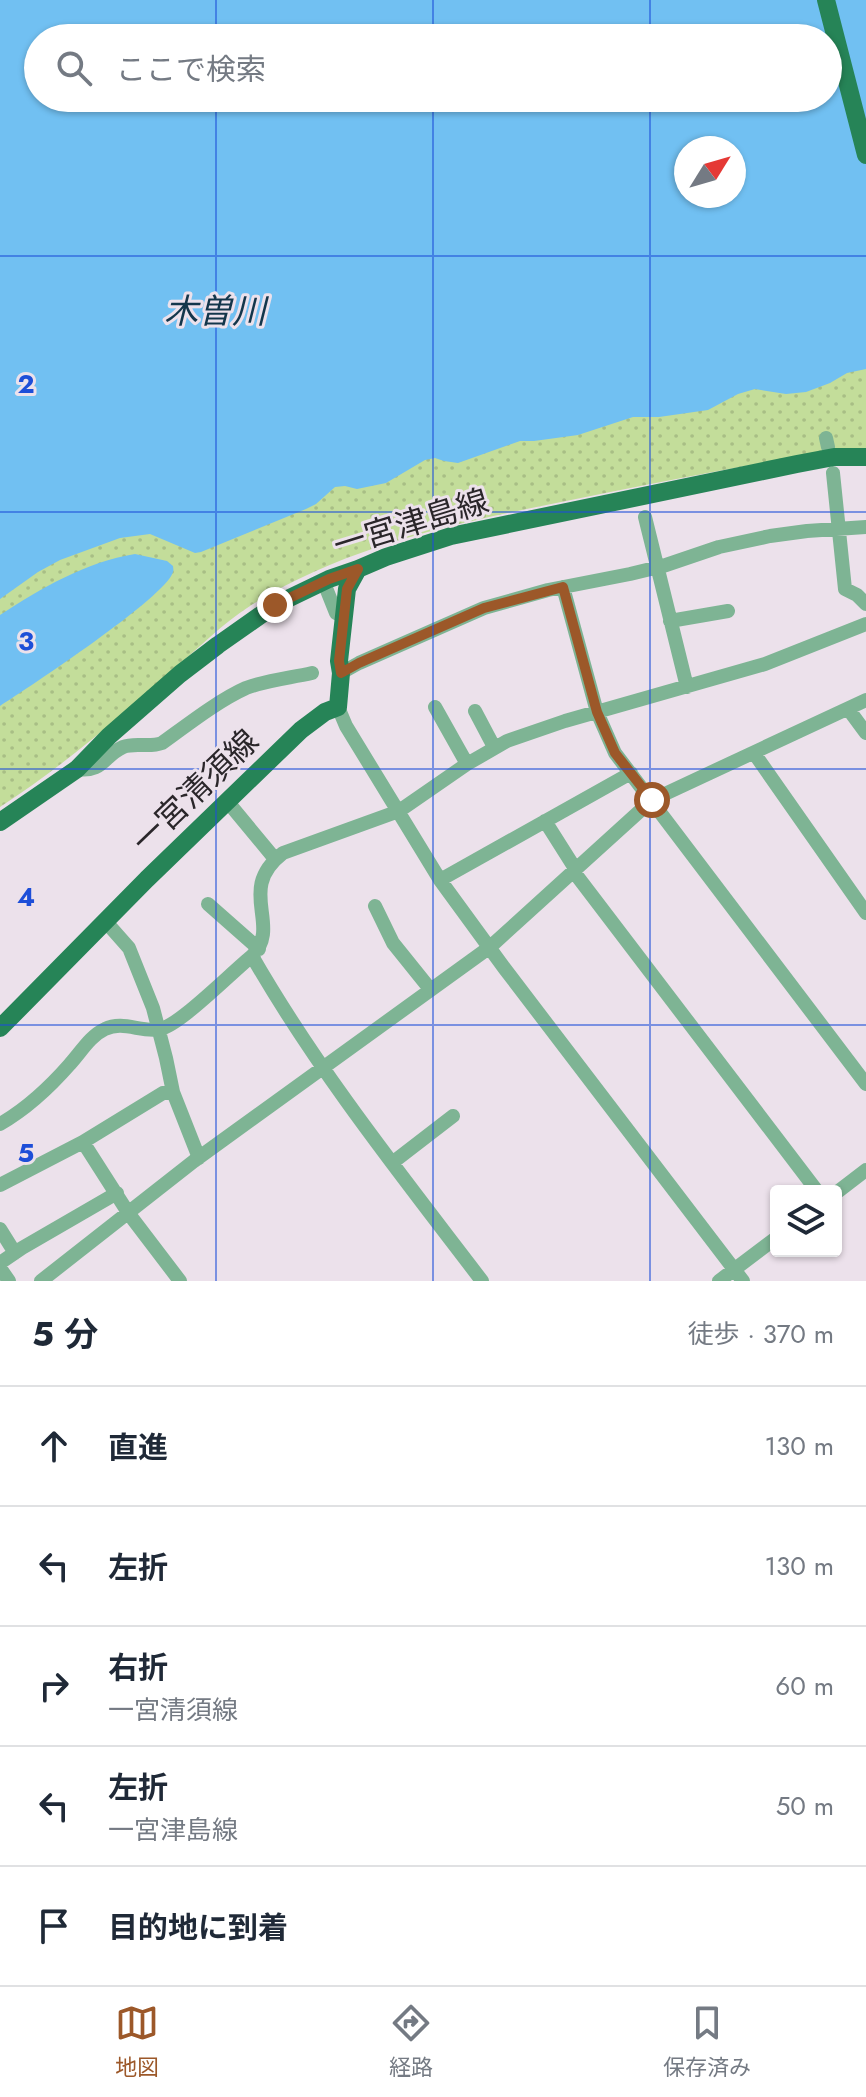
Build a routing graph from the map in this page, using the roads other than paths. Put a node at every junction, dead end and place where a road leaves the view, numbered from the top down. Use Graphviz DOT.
graph roads {
  1 [pos="826,0"];
  2 [pos="832,24"];
  3 [pos="842,62"];
  4 [pos="866,155"];
  5 [pos="866,457"];
  6 [pos="833,473"];
  7 [pos="645,517"];
  8 [pos="866,527"];
  9 [pos="839,528"];
  10 [pos="657,567"];
  11 [pos="358,569"];
  12 [pos="845,585"];
  13 [pos="563,587"];
  14 [pos="866,587"];
  15 [pos="326,588"];
  16 [pos="866,604"];
  17 [pos="728,611"];
  18 [pos="344,617"];
  19 [pos="670,621"];
  20 [pos="866,624"];
  21 [pos="312,673"];
  22 [pos="341,673"];
  23 [pos="687,687"];
  24 [pos="866,700"];
  25 [pos="338,707"];
  26 [pos="435,707"];
  27 [pos="849,710"];
  28 [pos="475,711"];
  29 [pos="597,712"];
  30 [pos="866,733"];
  31 [pos="494,747"];
  32 [pos="754,753"];
  33 [pos="467,764"];
  34 [pos="77,769"];
  35 [pos="631,773"];
  36 [pos="652,800"];
  37 [pos="227,801"];
  38 [pos="399,811"];
  39 [pos="545,821"];
  40 [pos="0,822"];
  41 [pos="275,859"];
  42 [pos="575,871"];
  43 [pos="440,880"];
  44 [pos="208,904"];
  45 [pos="375,906"];
  46 [pos="866,913"];
  47 [pos="106,922"];
  48 [pos="490,947"];
  49 [pos="255,953"];
  50 [pos="430,989"];
  51 [pos="0,1028"];
  52 [pos="158,1030"];
  53 [pos="324,1068"];
  54 [pos="866,1084"];
  55 [pos="173,1092"];
  56 [pos="453,1116"];
  57 [pos="0,1124"];
  58 [pos="83,1142"];
  59 [pos="199,1158"];
  60 [pos="392,1163"];
  61 [pos="866,1170"];
  62 [pos="0,1185"];
  63 [pos="812,1185"];
  64 [pos="842,1188"];
  65 [pos="117,1193"];
  66 [pos="129,1214"];
  67 [pos="0,1229"];
  68 [pos="770,1244"];
  69 [pos="15,1253"];
  70 [pos="0,1266"];
  71 [pos="739,1275"];
  72 [pos="9,1281"];
  73 [pos="41,1281"];
  74 [pos="180,1281"];
  75 [pos="482,1281"];
  76 [pos="719,1281"];
  1 -- 2 [label="main road"];
  3 -- 4 [label="main road"];
  5 -- 11 [label="main road, 一宮津島線"];
  6 -- 9 [label="street"];
  7 -- 10 [label="street"];
  8 -- 9 [label="street"];
  9 -- 10 [label="street"];
  9 -- 12 [label="street"];
  10 -- 13 [label="street"];
  10 -- 19 [label="street"];
  11 -- 18 [label="main road"];
  11 -- 34 [label="main road, 一宮津島線"];
  12 -- 14 [label="street"];
  12 -- 16 [label="street"];
  13 -- 22 [label="street"];
  13 -- 29 [label="street"];
  15 -- 18 [label="street"];
  17 -- 19 [label="street"];
  18 -- 22 [label="main road"];
  19 -- 23 [label="street"];
  20 -- 23 [label="street"];
  21 -- 34 [label="street"];
  22 -- 25 [label="main road"];
  23 -- 29 [label="street"];
  24 -- 27 [label="street"];
  25 -- 37 [label="main road, 一宮清須線"];
  25 -- 38 [label="street"];
  26 -- 33 [label="street"];
  27 -- 30 [label="street"];
  27 -- 32 [label="street"];
  28 -- 31 [label="street"];
  29 -- 31 [label="street"];
  29 -- 35 [label="street"];
  31 -- 33 [label="street"];
  32 -- 36 [label="street"];
  32 -- 46 [label="street"];
  33 -- 38 [label="street"];
  34 -- 40 [label="main road, 一宮津島線"];
  35 -- 36 [label="street"];
  35 -- 39 [label="street"];
  36 -- 42 [label="street"];
  36 -- 54 [label="street"];
  37 -- 41 [label="street"];
  37 -- 47 [label="main road, 一宮清須線"];
  38 -- 41 [label="street"];
  38 -- 43 [label="street"];
  39 -- 42 [label="street"];
  39 -- 43 [label="street"];
  41 -- 49 [label="street"];
  42 -- 48 [label="street"];
  42 -- 63 [label="street"];
  43 -- 48 [label="street"];
  44 -- 49 [label="street"];
  45 -- 50 [label="street"];
  47 -- 51 [label="main road, 一宮清須線"];
  47 -- 52 [label="street"];
  48 -- 50 [label="street"];
  48 -- 71 [label="street"];
  49 -- 52 [label="street"];
  49 -- 53 [label="street"];
  50 -- 53 [label="street"];
  52 -- 55 [label="street"];
  52 -- 57 [label="street"];
  53 -- 59 [label="street"];
  53 -- 60 [label="street"];
  55 -- 58 [label="street"];
  55 -- 59 [label="street"];
  56 -- 60 [label="street"];
  58 -- 62 [label="street"];
  58 -- 65 [label="street"];
  59 -- 66 [label="street"];
  60 -- 75 [label="street"];
  61 -- 64 [label="street"];
  65 -- 66 [label="street"];
  65 -- 69 [label="street"];
  66 -- 73 [label="street"];
  66 -- 74 [label="street"];
  67 -- 69 [label="street"];
  68 -- 71 [label="street"];
  69 -- 70 [label="street"];
  70 -- 72 [label="street"];
  71 -- 76 [label="street"];
}
